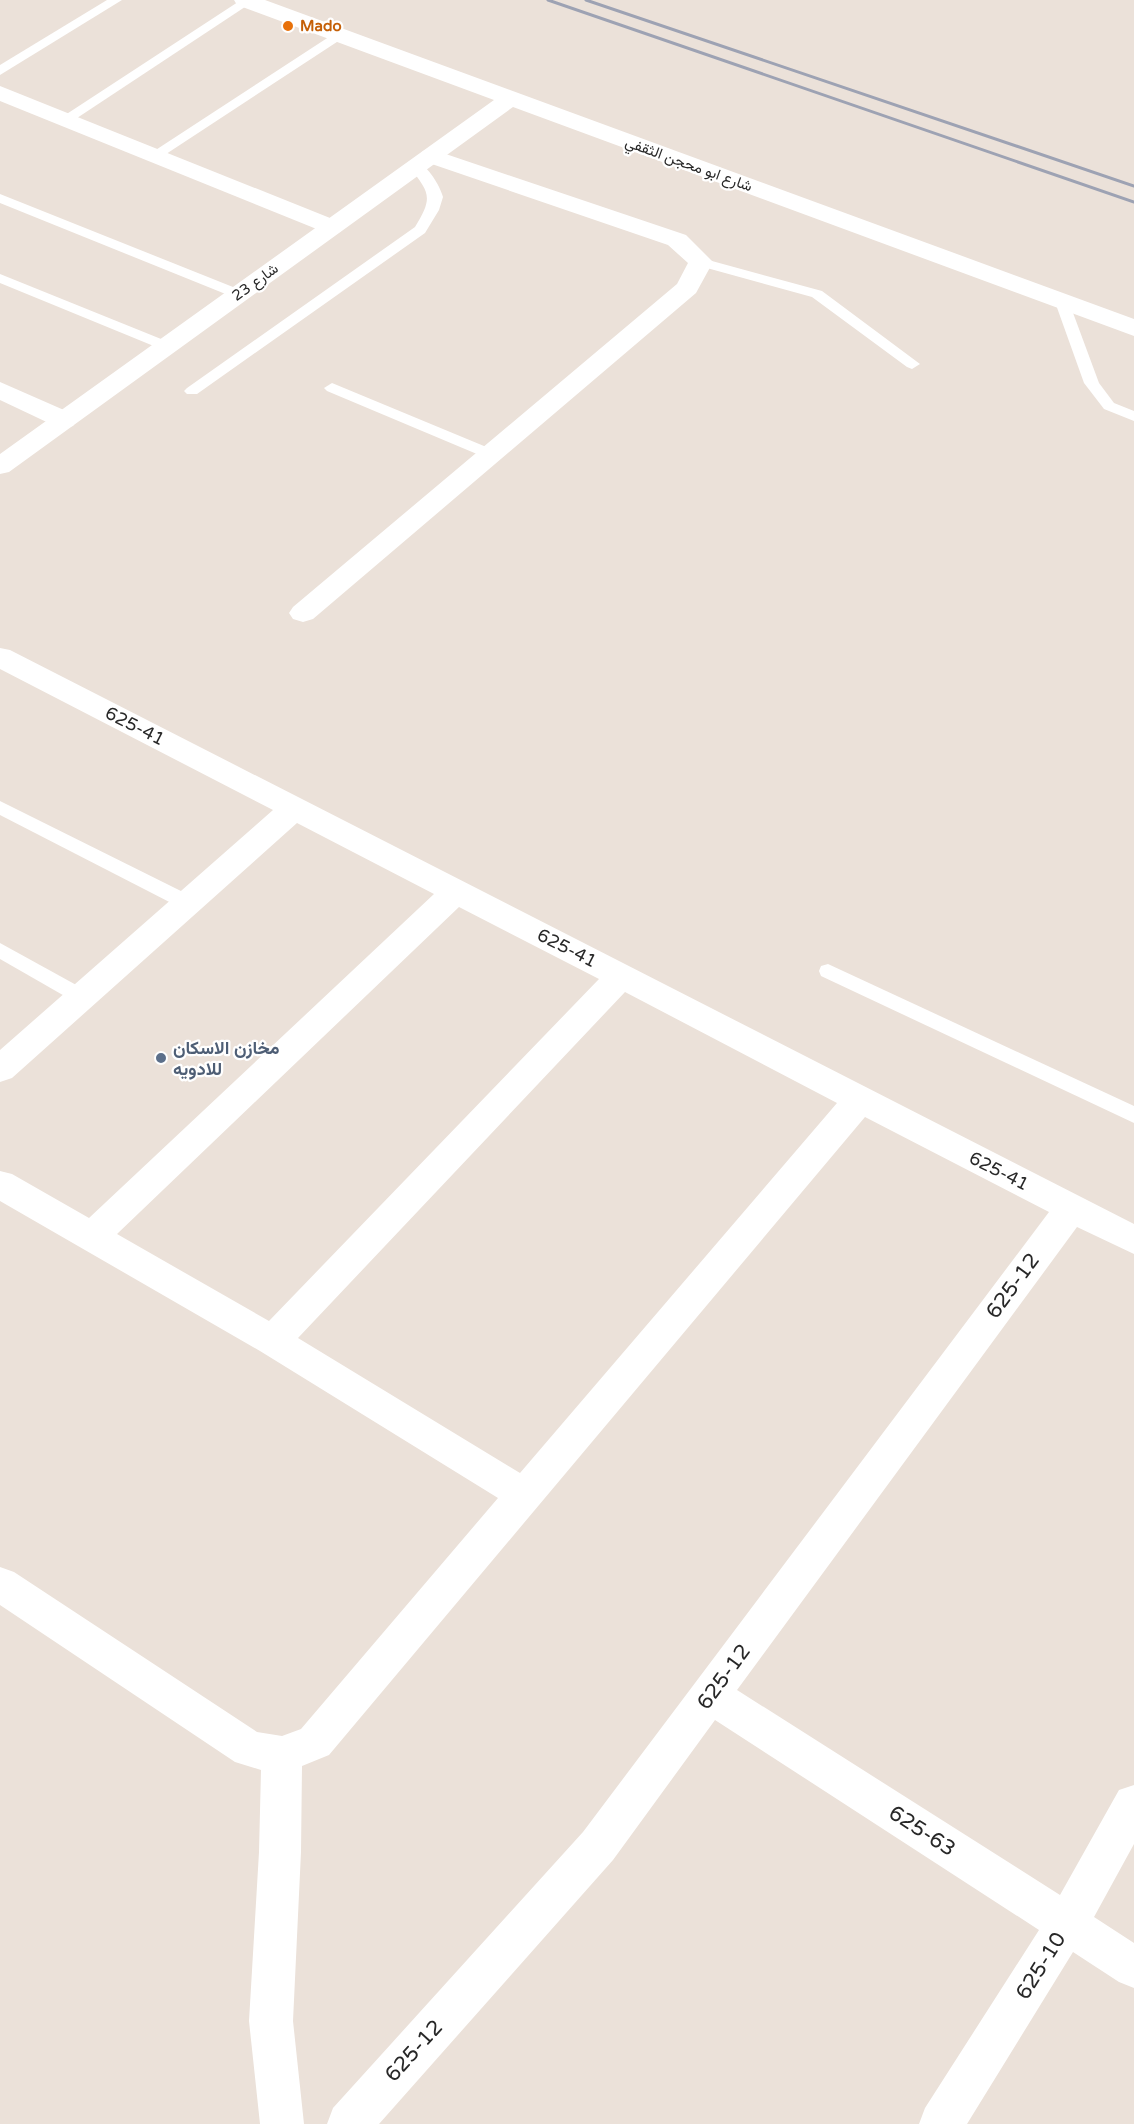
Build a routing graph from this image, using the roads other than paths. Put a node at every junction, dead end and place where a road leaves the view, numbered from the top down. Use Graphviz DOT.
graph roads {
  1 [pos="116,0"];
  2 [pos="246,1"];
  3 [pos="338,35"];
  4 [pos="0,71"];
  5 [pos="0,93"];
  6 [pos="511,98"];
  7 [pos="66,119"];
  8 [pos="155,155"];
  9 [pos="424,161"];
  10 [pos="0,198"];
  11 [pos="332,227"];
  12 [pos="702,262"];
  13 [pos="0,278"];
  14 [pos="238,294"];
  15 [pos="1062,302"];
  16 [pos="1134,328"];
  17 [pos="166,346"];
  18 [pos="912,364"];
  19 [pos="332,388"];
  20 [pos="0,390"];
  21 [pos="192,391"];
  22 [pos="1134,416"];
  23 [pos="64,420"];
  24 [pos="490,454"];
  25 [pos="0,466"];
  26 [pos="303,613"];
  27 [pos="0,657"];
  28 [pos="0,807"];
  29 [pos="295,808"];
  30 [pos="456,891"];
  31 [pos="188,903"];
  32 [pos="0,950"];
  33 [pos="828,971"];
  34 [pos="621,976"];
  35 [pos="82,997"];
  36 [pos="0,1069"];
  37 [pos="860,1099"];
  38 [pos="1134,1115"];
  39 [pos="0,1184"];
  40 [pos="1071,1208"];
  41 [pos="93,1236"];
  42 [pos="1134,1240"];
  43 [pos="273,1341"];
  44 [pos="525,1495"];
  45 [pos="6,1598"];
  46 [pos="711,1695"];
  47 [pos="282,1755"];
  48 [pos="1134,1804"];
  49 [pos="1067,1924"];
  50 [pos="1134,1967"];
  51 [pos="282,2124"];
  52 [pos="349,2124"];
  53 [pos="941,2124"];
  1 -- 4 [label="lane"];
  2 -- 3 [label="street, شارع ابو محجن الثقفي"];
  2 -- 7 [label="lane"];
  3 -- 6 [label="street, شارع ابو محجن الثقفي"];
  3 -- 8 [label="lane"];
  5 -- 7 [label="street"];
  6 -- 9 [label="street, شارع 23"];
  6 -- 15 [label="street, شارع ابو محجن الثقفي"];
  7 -- 8 [label="street"];
  8 -- 11 [label="street"];
  9 -- 11 [label="street, شارع 23"];
  9 -- 12 [label="street"];
  9 -- 21 [label="lane"];
  10 -- 14 [label="lane"];
  11 -- 14 [label="street, شارع 23"];
  12 -- 18 [label="lane"];
  12 -- 24 [label="street"];
  13 -- 17 [label="lane"];
  14 -- 17 [label="street, شارع 23"];
  15 -- 16 [label="street, شارع ابو محجن الثقفي"];
  15 -- 22 [label="lane"];
  17 -- 23 [label="street, شارع 23"];
  19 -- 24 [label="lane"];
  20 -- 23 [label="street"];
  23 -- 25 [label="street, شارع 23"];
  24 -- 26 [label="street"];
  27 -- 29 [label="street, 625-41"];
  28 -- 31 [label="lane"];
  29 -- 30 [label="street, 625-41"];
  29 -- 31 [label="street"];
  30 -- 34 [label="street, 625-41"];
  30 -- 41 [label="street"];
  31 -- 35 [label="street"];
  32 -- 35 [label="lane"];
  33 -- 38 [label="lane"];
  34 -- 37 [label="street, 625-41"];
  34 -- 43 [label="street"];
  35 -- 36 [label="street"];
  37 -- 40 [label="street, 625-41"];
  37 -- 44 [label="street"];
  39 -- 41 [label="street"];
  40 -- 42 [label="street, 625-41"];
  40 -- 46 [label="street, 625-12"];
  41 -- 43 [label="street"];
  43 -- 44 [label="street"];
  44 -- 47 [label="street"];
  45 -- 47 [label="street"];
  46 -- 49 [label="street, 625-63"];
  46 -- 52 [label="street, 625-12"];
  47 -- 51 [label="street"];
  48 -- 49 [label="street, 625-10"];
  49 -- 50 [label="street, 625-63"];
  49 -- 53 [label="street, 625-10"];
}
